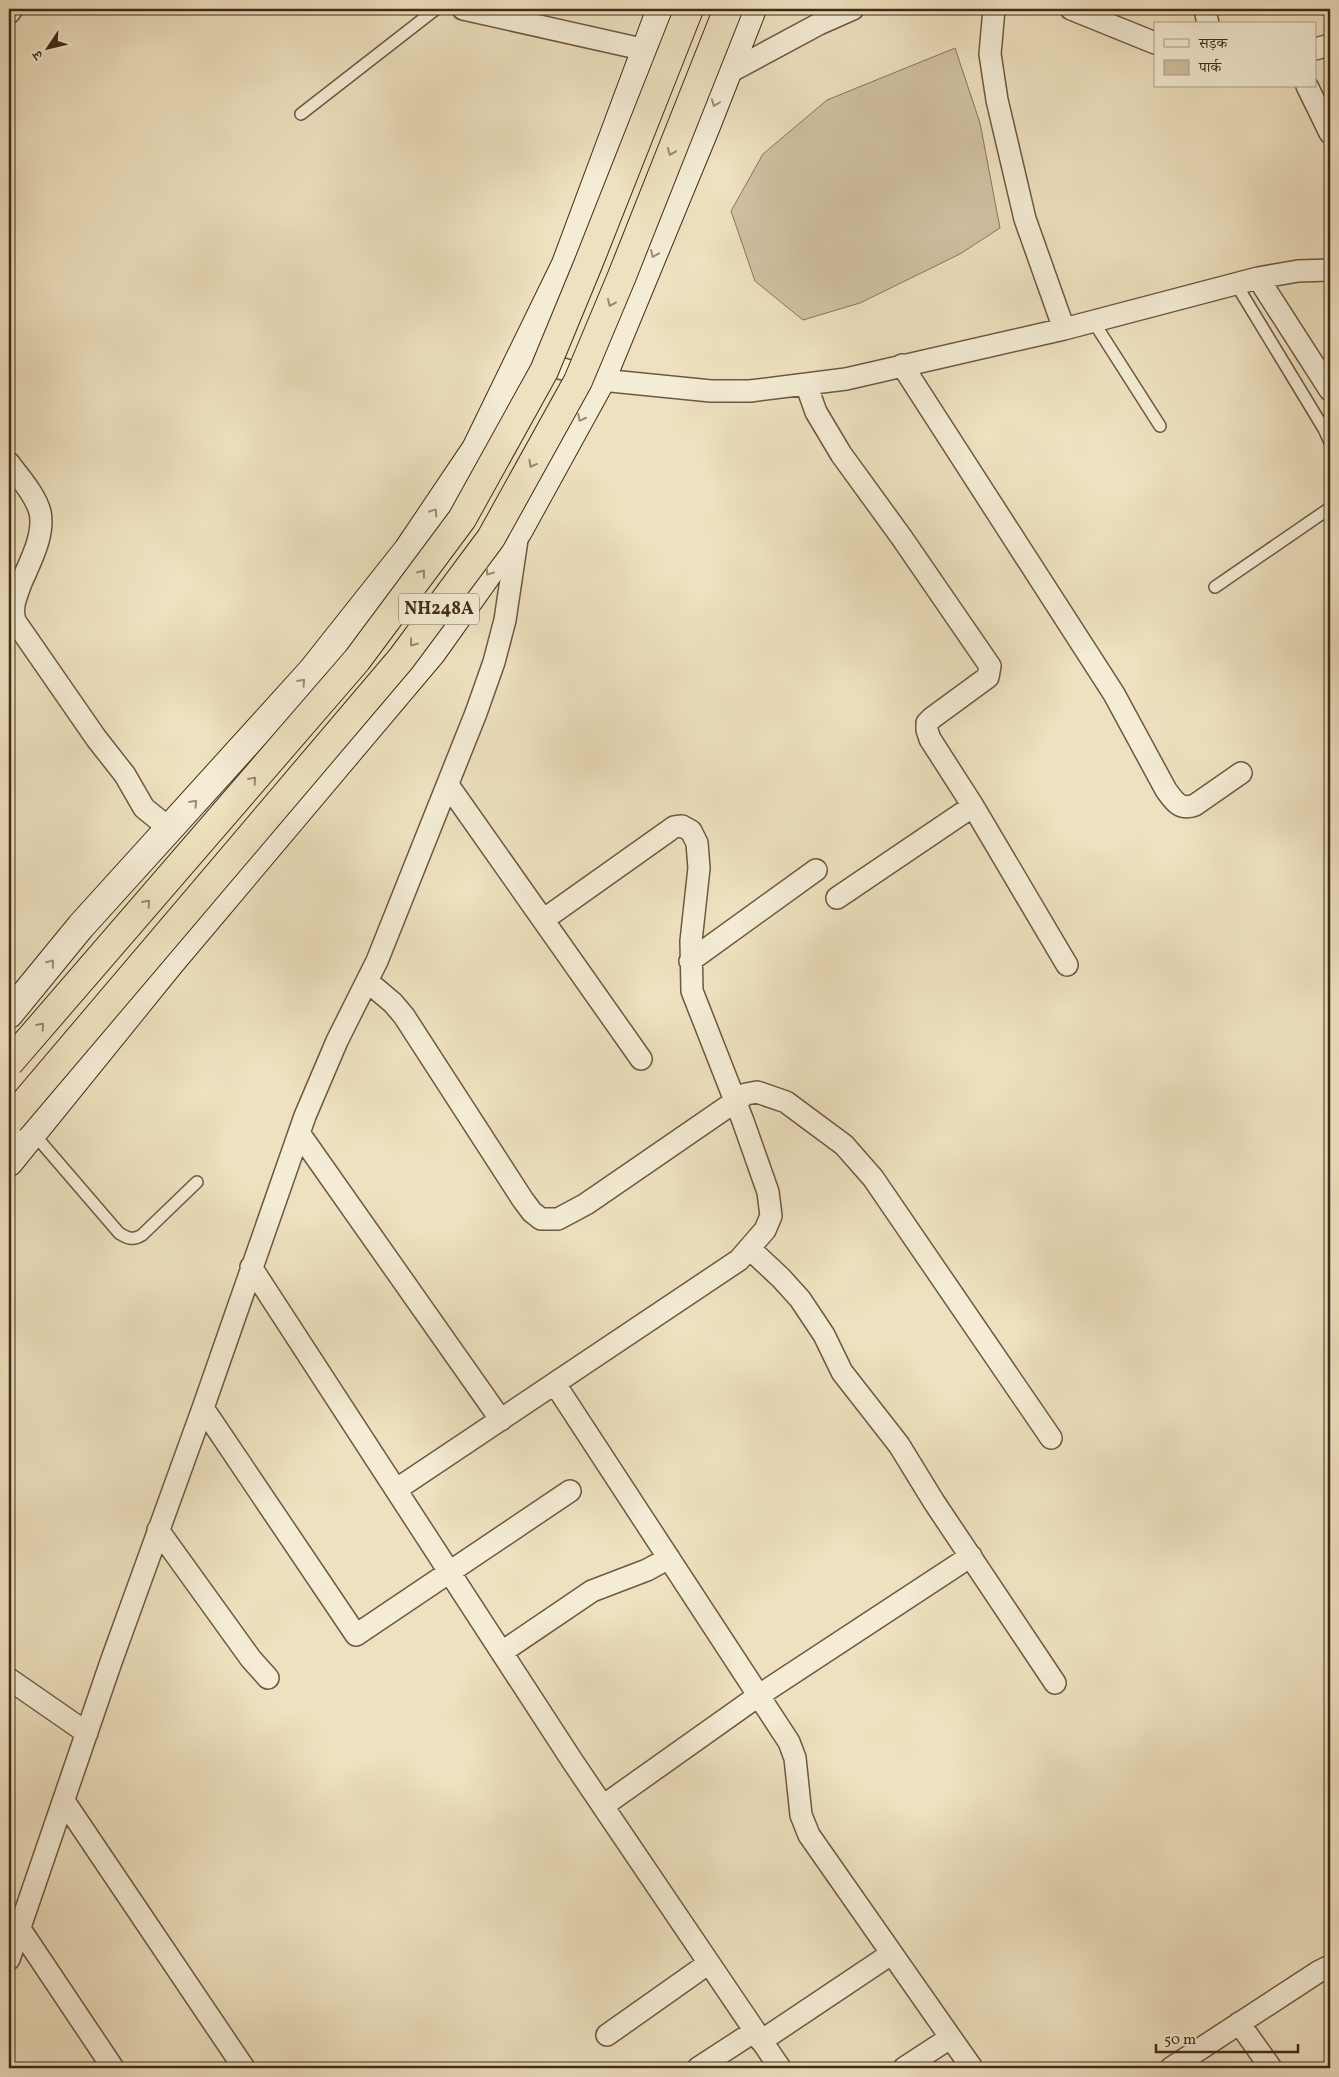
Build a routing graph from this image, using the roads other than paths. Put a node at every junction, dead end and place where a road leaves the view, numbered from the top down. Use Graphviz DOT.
graph roads {
  1 [pos="12,9"];
  2 [pos="436,9"];
  3 [pos="463,9"];
  4 [pos="661,9"];
  5 [pos="689,9"];
  6 [pos="728,9"];
  7 [pos="752,9"];
  8 [pos="853,9"];
  9 [pos="994,9"];
  10 [pos="1071,9"];
  11 [pos="1205,9"];
  12 [pos="9,13"];
  13 [pos="1208,22"];
  14 [pos="1154,43"];
  15 [pos="1330,46"];
  16 [pos="1316,49"];
  17 [pos="646,50"];
  18 [pos="726,74"];
  19 [pos="1308,88"];
  20 [pos="300,114"];
  21 [pos="1330,134"];
  22 [pos="1330,270"];
  23 [pos="1258,278"];
  24 [pos="1236,284"];
  25 [pos="1093,322"];
  26 [pos="1064,329"];
  27 [pos="521,357"];
  28 [pos="902,365"];
  29 [pos="601,380"];
  30 [pos="806,384"];
  31 [pos="1330,390"];
  32 [pos="1160,426"];
  33 [pos="1330,442"];
  34 [pos="9,462"];
  35 [pos="1330,508"];
  36 [pos="518,531"];
  37 [pos="1215,587"];
  38 [pos="1241,773"];
  39 [pos="448,785"];
  40 [pos="973,806"];
  41 [pos="170,829"];
  42 [pos="816,870"];
  43 [pos="836,898"];
  44 [pos="543,920"];
  45 [pos="690,961"];
  46 [pos="1067,964"];
  47 [pos="367,981"];
  48 [pos="9,1014"];
  49 [pos="641,1059"];
  50 [pos="9,1063"];
  51 [pos="736,1101"];
  52 [pos="20,1127"];
  53 [pos="299,1133"];
  54 [pos="9,1162"];
  55 [pos="197,1182"];
  56 [pos="750,1249"];
  57 [pos="251,1267"];
  58 [pos="555,1384"];
  59 [pos="204,1408"];
  60 [pos="500,1420"];
  61 [pos="1051,1438"];
  62 [pos="397,1489"];
  63 [pos="570,1490"];
  64 [pos="158,1530"];
  65 [pos="970,1556"];
  66 [pos="669,1558"];
  67 [pos="450,1570"];
  68 [pos="502,1652"];
  69 [pos="268,1678"];
  70 [pos="9,1679"];
  71 [pos="1056,1683"];
  72 [pos="758,1696"];
  73 [pos="87,1733"];
  74 [pos="64,1801"];
  75 [pos="603,1806"];
  76 [pos="14,1923"];
  77 [pos="891,1954"];
  78 [pos="9,1959"];
  79 [pos="709,1963"];
  80 [pos="1330,1966"];
  81 [pos="1239,2023"];
  82 [pos="607,2035"];
  83 [pos="758,2036"];
  84 [pos="950,2038"];
  85 [pos="1193,2062"];
  86 [pos="113,2068"];
  87 [pos="244,2068"];
  88 [pos="698,2068"];
  89 [pos="780,2068"];
  90 [pos="904,2068"];
  91 [pos="972,2068"];
  92 [pos="1170,2068"];
  93 [pos="1271,2068"];
  1 -- 12 [label="street"];
  2 -- 20 [label="lane"];
  3 -- 17 [label="street"];
  4 -- 17 [label="main road"];
  50 -- 5 [label="highway, NH248A, one-way, bridge"];
  6 -- 52 [label="highway, NH248A, one-way, bridge"];
  7 -- 18 [label="main road"];
  8 -- 18 [label="street"];
  9 -- 26 [label="street"];
  10 -- 14 [label="street"];
  11 -- 13 [label="street"];
  15 -- 16 [label="street"];
  17 -- 27 [label="main road"];
  18 -- 29 [label="main road, one-way"];
  19 -- 21 [label="street"];
  22 -- 23 [label="street"];
  23 -- 24 [label="street"];
  23 -- 31 [label="street"];
  24 -- 25 [label="street"];
  24 -- 33 [label="lane"];
  25 -- 26 [label="street"];
  25 -- 32 [label="lane"];
  26 -- 28 [label="street"];
  27 -- 29 [label="street"];
  41 -- 27 [label="main road, one-way"];
  28 -- 30 [label="street"];
  28 -- 38 [label="street"];
  29 -- 30 [label="street"];
  29 -- 36 [label="main road, one-way"];
  30 -- 40 [label="street"];
  34 -- 41 [label="street"];
  35 -- 37 [label="lane"];
  36 -- 39 [label="street"];
  36 -- 52 [label="main road, one-way"];
  39 -- 44 [label="street"];
  39 -- 47 [label="street"];
  40 -- 43 [label="street"];
  40 -- 46 [label="street"];
  48 -- 41 [label="main road, one-way"];
  42 -- 45 [label="street"];
  44 -- 45 [label="street"];
  44 -- 49 [label="street"];
  45 -- 51 [label="street"];
  47 -- 51 [label="street"];
  47 -- 53 [label="street"];
  51 -- 56 [label="street"];
  51 -- 61 [label="street"];
  52 -- 54 [label="main road"];
  52 -- 55 [label="lane"];
  53 -- 57 [label="street"];
  53 -- 60 [label="street"];
  56 -- 58 [label="street"];
  56 -- 65 [label="street"];
  57 -- 59 [label="street"];
  57 -- 62 [label="street"];
  58 -- 60 [label="street"];
  58 -- 66 [label="street"];
  59 -- 64 [label="street"];
  59 -- 67 [label="street"];
  60 -- 62 [label="street"];
  62 -- 67 [label="street"];
  63 -- 67 [label="street"];
  64 -- 69 [label="street"];
  64 -- 73 [label="street"];
  65 -- 71 [label="street"];
  65 -- 72 [label="street"];
  66 -- 68 [label="street"];
  66 -- 72 [label="street"];
  67 -- 68 [label="street"];
  68 -- 75 [label="street"];
  70 -- 73 [label="street"];
  72 -- 75 [label="street"];
  72 -- 77 [label="street"];
  73 -- 74 [label="street"];
  74 -- 76 [label="street"];
  74 -- 87 [label="street"];
  75 -- 79 [label="street"];
  76 -- 78 [label="street"];
  76 -- 86 [label="street"];
  77 -- 83 [label="street"];
  77 -- 84 [label="street"];
  79 -- 82 [label="street"];
  79 -- 83 [label="street"];
  80 -- 81 [label="street"];
  81 -- 85 [label="street"];
  81 -- 93 [label="street"];
  83 -- 88 [label="street"];
  83 -- 89 [label="street"];
  84 -- 90 [label="street"];
  84 -- 91 [label="street"];
  85 -- 92 [label="street"];
}
